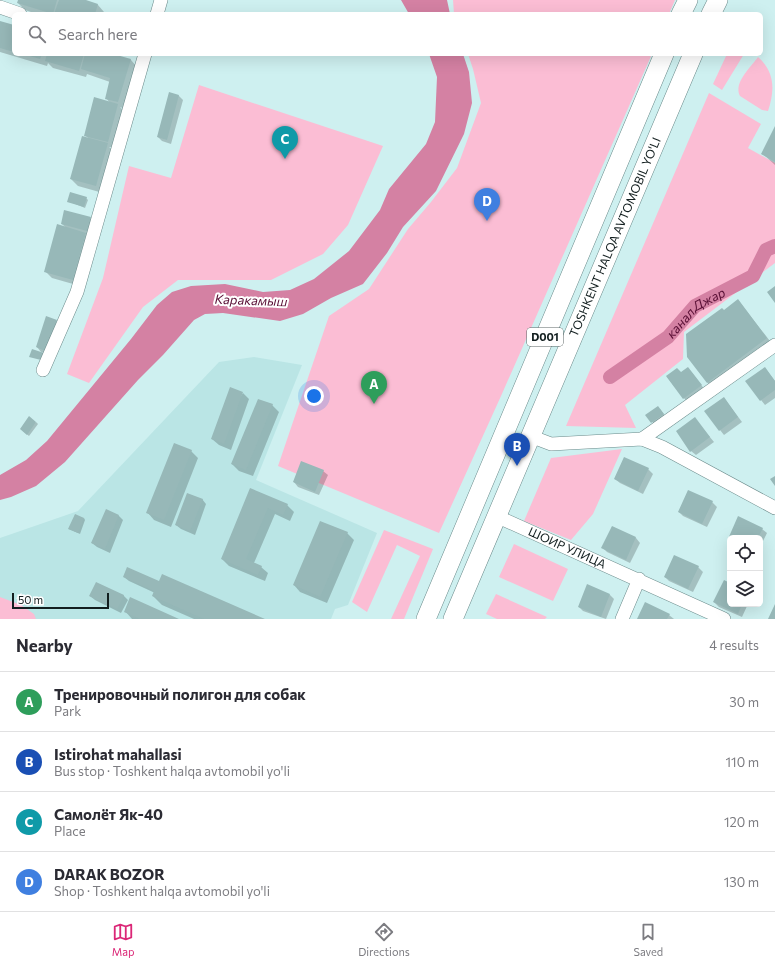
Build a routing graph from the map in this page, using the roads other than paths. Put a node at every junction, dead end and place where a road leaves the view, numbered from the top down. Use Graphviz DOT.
graph roads {
  1 [pos="162,0"];
  2 [pos="688,0"];
  3 [pos="718,0"];
  4 [pos="0,7"];
  5 [pos="14,12"];
  6 [pos="158,12"];
  7 [pos="682,12"];
  8 [pos="712,12"];
  9 [pos="144,56"];
  10 [pos="663,56"];
  11 [pos="692,56"];
  12 [pos="775,345"];
  13 [pos="43,370"];
  14 [pos="530,436"];
  15 [pos="642,439"];
  16 [pos="775,508"];
  17 [pos="496,516"];
  18 [pos="639,579"];
  19 [pos="426,619"];
  20 [pos="453,619"];
  21 [pos="622,619"];
  22 [pos="724,619"];
  1 -- 6 [label="street"];
  2 -- 7 [label="highway"];
  3 -- 8 [label="highway"];
  4 -- 5 [label="street"];
  9 -- 13 [label="street"];
  10 -- 19 [label="highway, D001"];
  11 -- 14 [label="highway, TOSHKENT HALQA AVTOMOBIL YO'LI / D001"];
  12 -- 15 [label="street"];
  14 -- 15 [label="street"];
  14 -- 17 [label="highway, TOSHKENT HALQA AVTOMOBIL YO'LI / D001"];
  15 -- 16 [label="street"];
  17 -- 18 [label="street, ШОИР УЛИЦА"];
  17 -- 20 [label="highway, TOSHKENT HALQA AVTOMOBIL YO'LI / D001"];
  18 -- 21 [label="street"];
  18 -- 22 [label="street, ШОИР УЛИЦА"];
}
